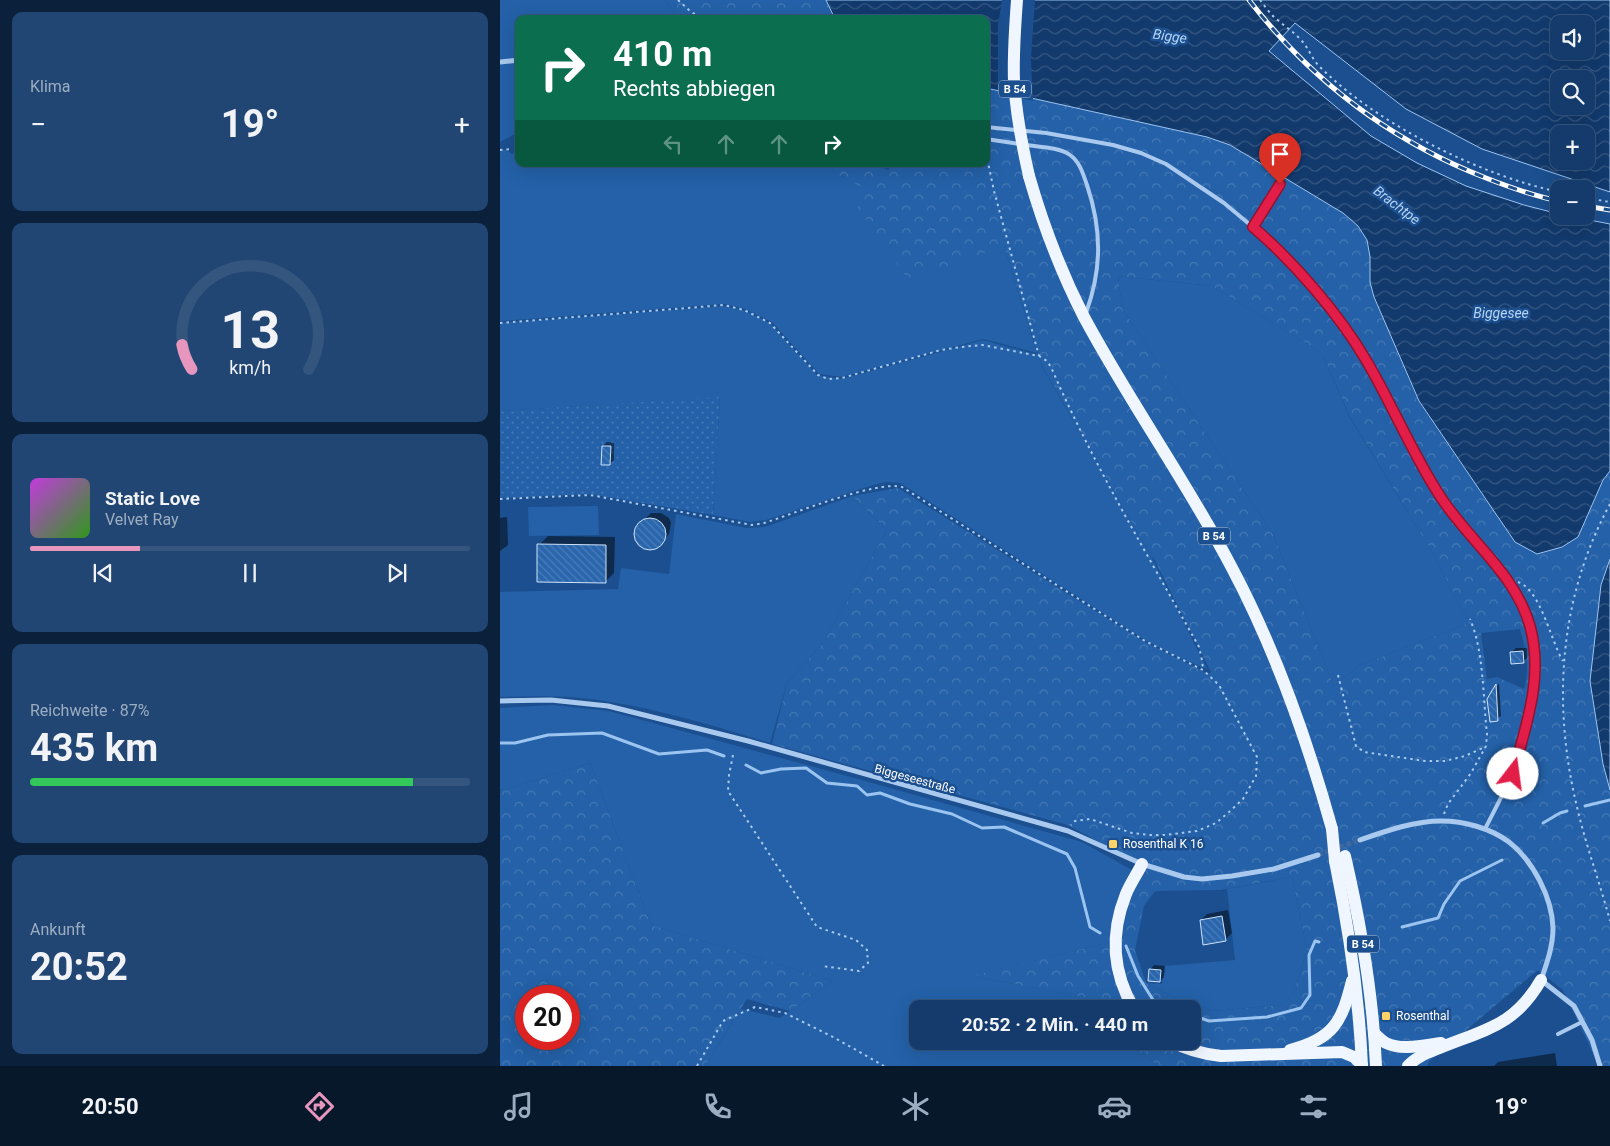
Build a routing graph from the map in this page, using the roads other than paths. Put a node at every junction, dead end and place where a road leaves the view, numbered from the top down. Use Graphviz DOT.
graph roads {
  1 [pos="1017,0"];
  2 [pos="515,60"];
  3 [pos="500,62"];
  4 [pos="990,127"];
  5 [pos="990,140"];
  6 [pos="1280,184"];
  7 [pos="1253,227"];
  8 [pos="1084,317"];
  9 [pos="500,701"];
  10 [pos="1485,829"];
  11 [pos="1360,840"];
  12 [pos="1318,855"];
  13 [pos="1340,858"];
  14 [pos="1142,864"];
  15 [pos="1354,972"];
  16 [pos="1541,980"];
  17 [pos="1129,1000"];
  18 [pos="1582,1022"];
  19 [pos="1374,1033"];
  20 [pos="1558,1034"];
  21 [pos="1456,1042"];
  22 [pos="1192,1050"];
  23 [pos="1268,1055"];
  24 [pos="1362,1066"];
  25 [pos="1376,1066"];
  26 [pos="1408,1066"];
  27 [pos="1600,1066"];
  1 -- 8 [label="main road, B 54, bridge"];
  2 -- 3 [label="street"];
  4 -- 7 [label="lane"];
  5 -- 8 [label="lane"];
  6 -- 7 [label="lane"];
  7 -- 10 [label="lane"];
  8 -- 13 [label="main road, B 54, bridge"];
  9 -- 14 [label="street, Biggeseestraße"];
  10 -- 11 [label="street"];
  10 -- 16 [label="street"];
  12 -- 14 [label="street, Biggeseestraße"];
  13 -- 15 [label="main road, B 54"];
  13 -- 19 [label="main road, B 54"];
  14 -- 17 [label="main road"];
  15 -- 23 [label="main road"];
  15 -- 24 [label="main road, B 54"];
  16 -- 18 [label="street"];
  16 -- 21 [label="main road"];
  18 -- 20 [label="lane"];
  18 -- 27 [label="street"];
  19 -- 21 [label="main road"];
  19 -- 25 [label="main road, B 54"];
  21 -- 26 [label="main road"];
  22 -- 23 [label="main road"];
  23 -- 24 [label="main road"];
}
